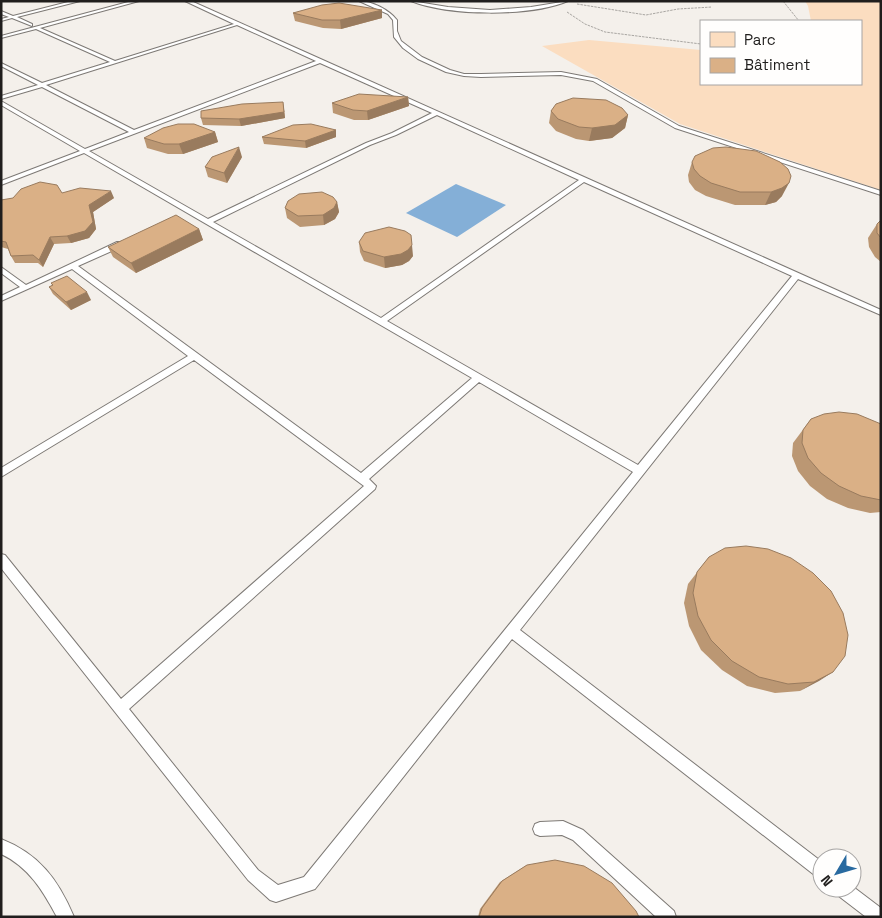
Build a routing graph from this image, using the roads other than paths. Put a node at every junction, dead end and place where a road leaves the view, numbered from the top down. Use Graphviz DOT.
graph roads {
  1 [pos="78,1"];
  2 [pos="122,1"];
  3 [pos="137,1"];
  4 [pos="187,1"];
  5 [pos="361,1"];
  6 [pos="412,1"];
  7 [pos="565,2"];
  8 [pos="1,12"];
  9 [pos="13,17"];
  10 [pos="1,20"];
  11 [pos="237,24"];
  12 [pos="31,26"];
  13 [pos="37,28"];
  14 [pos="1,33"];
  15 [pos="1,37"];
  16 [pos="320,61"];
  17 [pos="114,62"];
  18 [pos="1,64"];
  19 [pos="40,84"];
  20 [pos="1,98"];
  21 [pos="1,103"];
  22 [pos="11,109"];
  23 [pos="1,112"];
  24 [pos="437,113"];
  25 [pos="133,132"];
  26 [pos="84,151"];
  27 [pos="584,179"];
  28 [pos="1,183"];
  29 [pos="881,194"];
  30 [pos="189,212"];
  31 [pos="180,216"];
  32 [pos="208,222"];
  33 [pos="126,241"];
  34 [pos="72,266"];
  35 [pos="1,269"];
  36 [pos="797,275"];
  37 [pos="25,288"];
  38 [pos="1,299"];
  39 [pos="881,313"];
  40 [pos="380,322"];
  41 [pos="194,356"];
  42 [pos="478,378"];
  43 [pos="640,471"];
  44 [pos="1,473"];
  45 [pos="362,479"];
  46 [pos="1,559"];
  47 [pos="511,631"];
  48 [pos="121,708"];
  49 [pos="540,829"];
  50 [pos="1,846"];
  51 [pos="812,864"];
  52 [pos="855,898"];
  53 [pos="66,917"];
  54 [pos="668,917"];
  55 [pos="880,917"];
  1 -- 9 [label="lane"];
  2 -- 12 [label="lane"];
  3 -- 13 [label="lane"];
  4 -- 11 [label="lane"];
  5 -- 29 [label="lane"];
  6 -- 7 [label="lane"];
  8 -- 9 [label="lane"];
  9 -- 10 [label="lane"];
  9 -- 12 [label="lane"];
  11 -- 16 [label="lane"];
  11 -- 17 [label="lane"];
  12 -- 14 [label="lane"];
  13 -- 15 [label="lane"];
  13 -- 17 [label="lane"];
  16 -- 24 [label="lane"];
  16 -- 25 [label="lane"];
  17 -- 19 [label="lane"];
  18 -- 19 [label="lane"];
  19 -- 20 [label="lane"];
  19 -- 25 [label="lane"];
  21 -- 22 [label="lane"];
  22 -- 23 [label="lane"];
  22 -- 26 [label="lane"];
  24 -- 27 [label="lane"];
  24 -- 32 [label="lane"];
  25 -- 26 [label="lane"];
  26 -- 28 [label="lane"];
  26 -- 30 [label="lane"];
  27 -- 36 [label="lane"];
  27 -- 40 [label="lane"];
  30 -- 31 [label="lane"];
  30 -- 32 [label="lane"];
  32 -- 40 [label="lane"];
  33 -- 34 [label="lane"];
  34 -- 37 [label="lane"];
  34 -- 41 [label="lane"];
  35 -- 37 [label="lane"];
  36 -- 39 [label="lane"];
  36 -- 43 [label="lane"];
  37 -- 38 [label="lane"];
  40 -- 42 [label="lane"];
  41 -- 44 [label="lane"];
  41 -- 45 [label="lane"];
  42 -- 43 [label="lane"];
  42 -- 45 [label="lane"];
  43 -- 47 [label="lane"];
  45 -- 48 [label="lane"];
  46 -- 48 [label="lane"];
  47 -- 48 [label="lane"];
  47 -- 51 [label="lane"];
  49 -- 54 [label="lane"];
  50 -- 53 [label="lane"];
  52 -- 55 [label="lane"];
}
